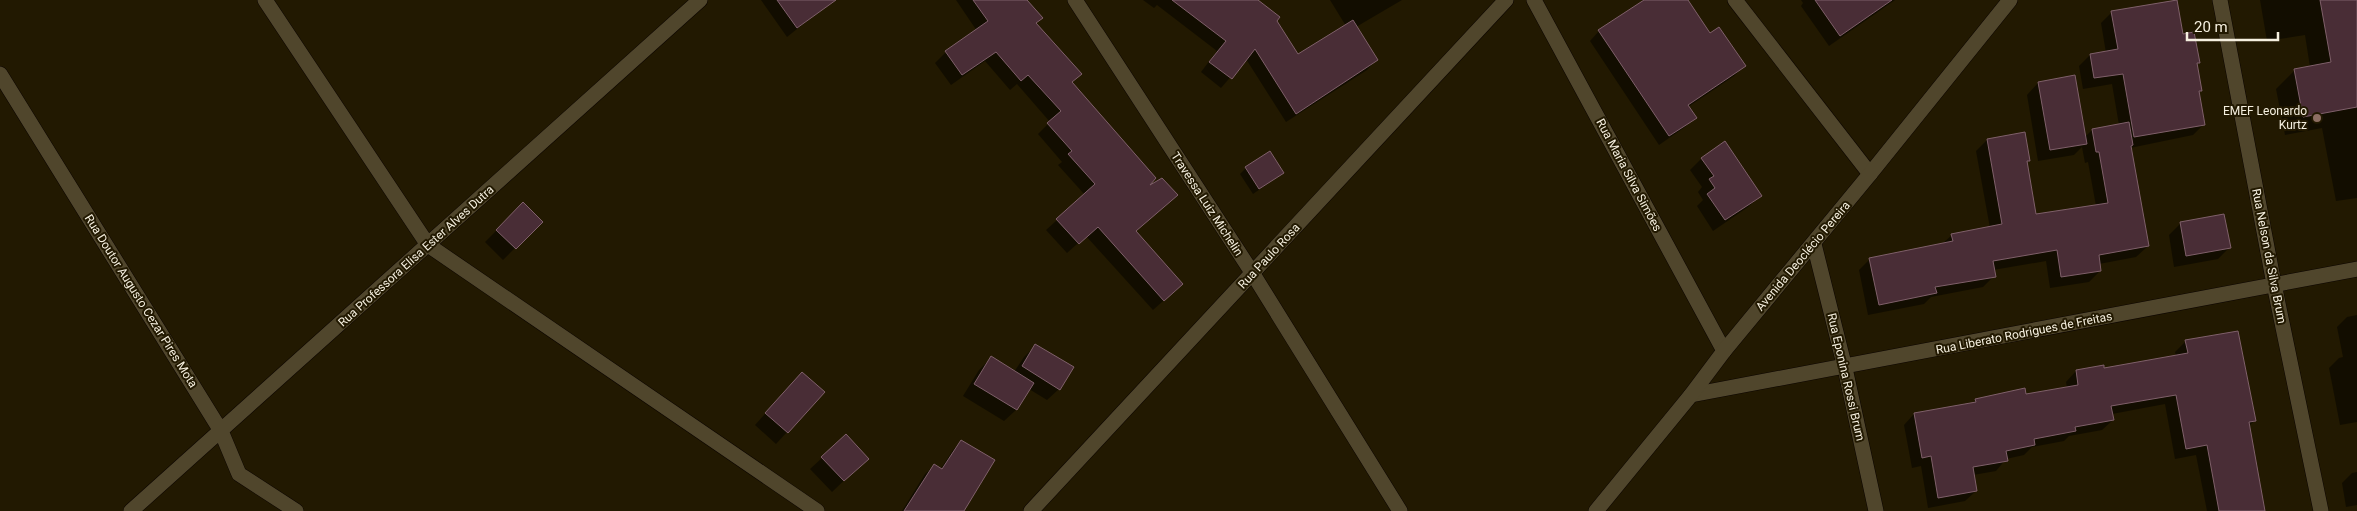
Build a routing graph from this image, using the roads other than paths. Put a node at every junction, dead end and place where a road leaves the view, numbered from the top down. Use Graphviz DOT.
graph roads {
  1 [pos="265,0"];
  2 [pos="700,0"];
  3 [pos="1075,0"];
  4 [pos="1506,0"];
  5 [pos="1534,0"];
  6 [pos="1735,0"];
  7 [pos="2010,0"];
  8 [pos="2220,0"];
  9 [pos="0,74"];
  10 [pos="1870,174"];
  11 [pos="1814,244"];
  12 [pos="428,245"];
  13 [pos="2357,269"];
  14 [pos="1253,274"];
  15 [pos="2274,284"];
  16 [pos="1724,351"];
  17 [pos="1845,368"];
  18 [pos="1691,395"];
  19 [pos="221,430"];
  20 [pos="131,511"];
  21 [pos="296,511"];
  22 [pos="817,511"];
  23 [pos="1031,511"];
  24 [pos="1400,511"];
  25 [pos="1596,511"];
  26 [pos="1876,511"];
  27 [pos="2321,511"];
  1 -- 12 [label="street"];
  2 -- 12 [label="street, Rua Professora Elisa Ester Alves Dutra"];
  3 -- 14 [label="street, Travessa Luiz Michelin"];
  4 -- 14 [label="street, Rua Paulo Rosa"];
  5 -- 16 [label="street, Rua Maria Silva Simões"];
  6 -- 10 [label="street"];
  7 -- 10 [label="street, Avenida Deoclécio Pereira"];
  8 -- 15 [label="street, Rua Nelson da Silva Brum"];
  9 -- 19 [label="street, Rua Doutor Augusto Cezar Pires Mota"];
  10 -- 11 [label="street, Avenida Deoclécio Pereira"];
  11 -- 16 [label="street, Avenida Deoclécio Pereira"];
  11 -- 17 [label="street, Rua Eponina Rossi Brum"];
  12 -- 19 [label="street, Rua Professora Elisa Ester Alves Dutra"];
  12 -- 22 [label="street"];
  13 -- 15 [label="street, Rua Liberato Rodrigues de Freitas"];
  14 -- 23 [label="street, Rua Paulo Rosa"];
  14 -- 24 [label="street, Travessa Luiz Michelin"];
  15 -- 17 [label="street, Rua Liberato Rodrigues de Freitas"];
  15 -- 27 [label="street, Rua Nelson da Silva Brum"];
  16 -- 18 [label="street, Avenida Deoclécio Pereira"];
  17 -- 18 [label="street, Rua Liberato Rodrigues de Freitas"];
  17 -- 26 [label="street, Rua Eponina Rossi Brum"];
  18 -- 25 [label="street, Avenida Deoclécio Pereira"];
  19 -- 20 [label="street, Rua Professora Elisa Ester Alves Dutra"];
  19 -- 21 [label="street, Rua Doutor Augusto Cezar Pires Mota"];
}
